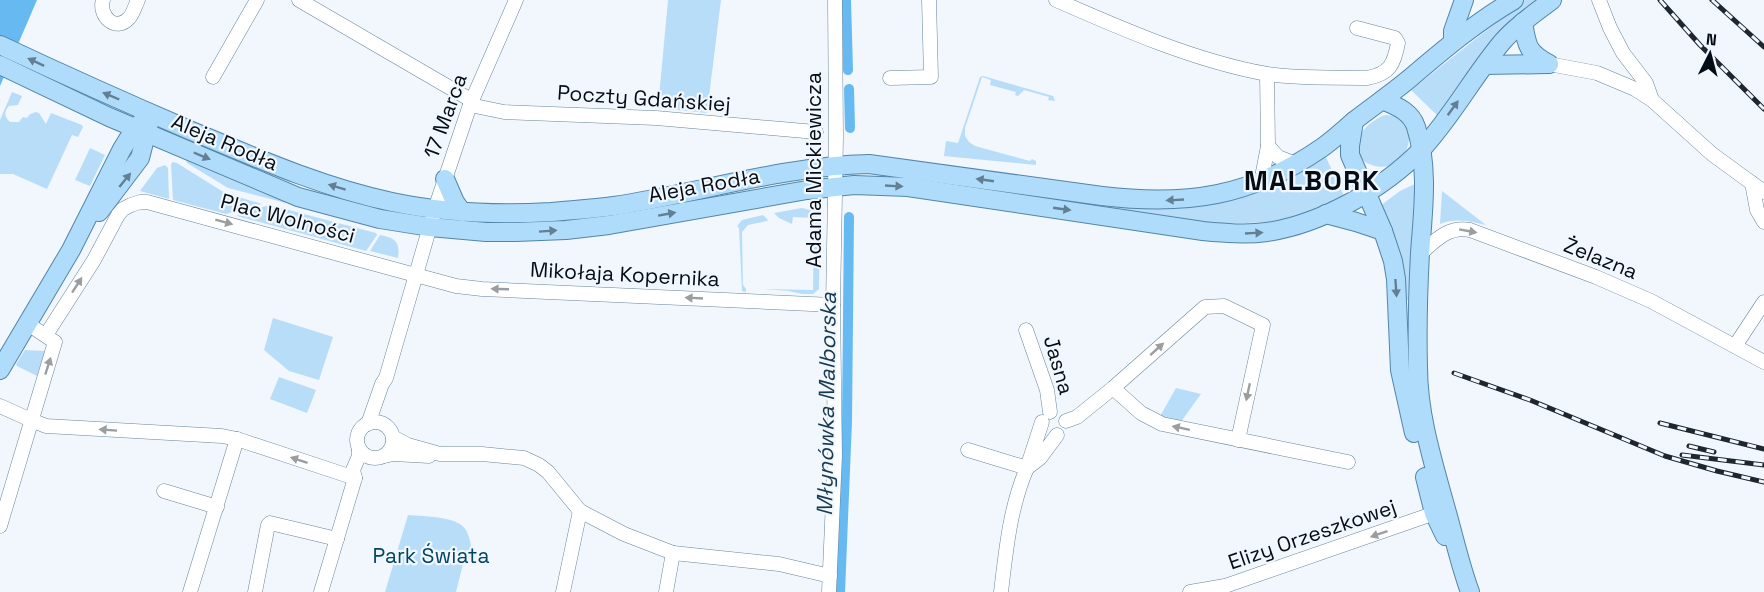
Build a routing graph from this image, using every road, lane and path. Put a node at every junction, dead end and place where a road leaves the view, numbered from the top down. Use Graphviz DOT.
graph roads {
  1 [pos="103,0"];
  2 [pos="138,0"];
  3 [pos="256,0"];
  4 [pos="299,0"];
  5 [pos="516,0"];
  6 [pos="835,0"];
  7 [pos="929,0"];
  8 [pos="1464,0"];
  9 [pos="1514,0"];
  10 [pos="1552,0"];
  11 [pos="1599,0"];
  12 [pos="1058,1"];
  13 [pos="1523,22"];
  14 [pos="1358,28"];
  15 [pos="1453,42"];
  16 [pos="0,45"];
  17 [pos="1549,63"];
  18 [pos="0,65"];
  19 [pos="1485,65"];
  20 [pos="1268,74"];
  21 [pos="213,77"];
  22 [pos="890,78"];
  23 [pos="67,87"];
  24 [pos="1382,100"];
  25 [pos="1652,100"];
  26 [pos="471,103"];
  27 [pos="151,113"];
  28 [pos="1354,121"];
  29 [pos="141,131"];
  30 [pos="816,132"];
  31 [pos="1268,146"];
  32 [pos="1421,150"];
  33 [pos="836,164"];
  34 [pos="1296,164"];
  35 [pos="445,179"];
  36 [pos="1261,182"];
  37 [pos="1752,183"];
  38 [pos="836,186"];
  39 [pos="1764,192"];
  40 [pos="1367,194"];
  41 [pos="435,209"];
  42 [pos="462,212"];
  43 [pos="1326,214"];
  44 [pos="1764,222"];
  45 [pos="439,228"];
  46 [pos="1383,231"];
  47 [pos="1420,254"];
  48 [pos="417,276"];
  49 [pos="1764,302"];
  50 [pos="833,305"];
  51 [pos="28,324"];
  52 [pos="1026,330"];
  53 [pos="46,335"];
  54 [pos="1735,346"];
  55 [pos="1764,362"];
  56 [pos="0,370"];
  57 [pos="386,378"];
  58 [pos="1113,388"];
  59 [pos="0,406"];
  60 [pos="1046,417"];
  61 [pos="31,420"];
  62 [pos="1066,421"];
  63 [pos="368,424"];
  64 [pos="389,431"];
  65 [pos="1057,435"];
  66 [pos="237,440"];
  67 [pos="1238,440"];
  68 [pos="359,448"];
  69 [pos="968,450"];
  70 [pos="440,454"];
  71 [pos="382,457"];
  72 [pos="1348,462"];
  73 [pos="1027,468"];
  74 [pos="355,478"];
  75 [pos="164,491"];
  76 [pos="217,507"];
  77 [pos="580,511"];
  78 [pos="1440,511"];
  79 [pos="0,526"];
  80 [pos="337,539"];
  81 [pos="673,553"];
  82 [pos="830,576"];
  83 [pos="1226,589"];
  84 [pos="190,592"];
  85 [pos="255,592"];
  86 [pos="321,592"];
  87 [pos="563,592"];
  88 [pos="666,592"];
  89 [pos="829,592"];
  90 [pos="1001,592"];
  91 [pos="1190,592"];
  92 [pos="1470,592"];
  1 -- 2 [label="street"];
  3 -- 21 [label="street"];
  4 -- 26 [label="street, Poczty Gdańskiej"];
  5 -- 26 [label="street, 17 Marca"];
  6 -- 33 [label="street, Adama Mickiewicza"];
  7 -- 22 [label="street"];
  8 -- 15 [label="main road"];
  9 -- 15 [label="main road, Aleja Rodła"];
  10 -- 13 [label="main road, Aleja Rodła"];
  11 -- 25 [label="street"];
  12 -- 20 [label="street"];
  13 -- 17 [label="main road"];
  13 -- 19 [label="main road, Aleja Rodła"];
  14 -- 20 [label="street"];
  15 -- 24 [label="main road, Aleja Rodła"];
  23 -- 16 [label="main road, one-way"];
  17 -- 19 [label="main road"];
  17 -- 25 [label="street"];
  18 -- 23 [label="main road"];
  32 -- 19 [label="main road, Aleja Rodła, one-way"];
  20 -- 31 [label="street"];
  27 -- 23 [label="main road, Aleja Rodła, one-way"];
  23 -- 29 [label="main road, Aleja Rodła"];
  24 -- 28 [label="main road, Aleja Rodła"];
  24 -- 32 [label="main road"];
  25 -- 37 [label="street"];
  26 -- 30 [label="street, Poczty Gdańskiej"];
  26 -- 35 [label="street, 17 Marca"];
  27 -- 29 [label="main road"];
  41 -- 27 [label="main road, Aleja Rodła, one-way"];
  28 -- 34 [label="main road, Aleja Rodła"];
  28 -- 40 [label="main road"];
  29 -- 45 [label="main road, Aleja Rodła, one-way"];
  29 -- 51 [label="main road"];
  31 -- 34 [label="street"];
  31 -- 36 [label="street"];
  32 -- 40 [label="main road, Aleja Rodła"];
  32 -- 47 [label="main road"];
  36 -- 33 [label="main road, Aleja Rodła, one-way"];
  33 -- 38 [label="street, Adama Mickiewicza"];
  33 -- 42 [label="main road, Aleja Rodła"];
  34 -- 36 [label="main road, Aleja Rodła"];
  35 -- 41 [label="street, 17 Marca"];
  35 -- 42 [label="main road"];
  37 -- 39 [label="street"];
  37 -- 44 [label="street"];
  38 -- 43 [label="main road, Aleja Rodła, one-way"];
  45 -- 38 [label="main road, Aleja Rodła, one-way"];
  38 -- 50 [label="street, Adama Mickiewicza"];
  40 -- 43 [label="main road, Aleja Rodła"];
  40 -- 46 [label="main road"];
  41 -- 42 [label="main road, Aleja Rodła"];
  41 -- 45 [label="street, 17 Marca"];
  43 -- 46 [label="main road"];
  45 -- 48 [label="street"];
  46 -- 78 [label="main road, one-way"];
  47 -- 54 [label="street, Żelazna, one-way"];
  47 -- 78 [label="main road"];
  50 -- 48 [label="street, Mikołaja Kopernika, one-way"];
  53 -- 48 [label="street, Plac Wolności, one-way"];
  48 -- 57 [label="street"];
  49 -- 54 [label="street"];
  50 -- 82 [label="street, Adama Mickiewicza"];
  51 -- 53 [label="street"];
  51 -- 56 [label="main road"];
  52 -- 60 [label="street, Jasna"];
  61 -- 53 [label="street, one-way"];
  54 -- 55 [label="street, Żelazna"];
  57 -- 63 [label="street"];
  57 -- 64 [label="street"];
  58 -- 62 [label="street"];
  67 -- 58 [label="street, one-way"];
  58 -- 67 [label="street, one-way"];
  59 -- 61 [label="street"];
  60 -- 62 [label="street"];
  60 -- 65 [label="street"];
  60 -- 73 [label="street"];
  66 -- 61 [label="street, one-way"];
  61 -- 79 [label="street"];
  62 -- 65 [label="street"];
  63 -- 64 [label="street"];
  63 -- 68 [label="street"];
  64 -- 70 [label="street"];
  64 -- 71 [label="street"];
  65 -- 73 [label="street"];
  74 -- 66 [label="street, one-way"];
  66 -- 76 [label="street"];
  67 -- 72 [label="street"];
  68 -- 71 [label="street"];
  68 -- 74 [label="street"];
  69 -- 73 [label="street"];
  70 -- 71 [label="street"];
  70 -- 77 [label="street"];
  71 -- 74 [label="street"];
  73 -- 90 [label="street"];
  74 -- 80 [label="street"];
  75 -- 76 [label="street"];
  76 -- 84 [label="street"];
  77 -- 81 [label="street"];
  77 -- 87 [label="street"];
  78 -- 83 [label="street, Elizy Orzeszkowej, one-way"];
  78 -- 92 [label="main road"];
  80 -- 85 [label="street"];
  80 -- 86 [label="street"];
  81 -- 82 [label="street"];
  81 -- 88 [label="street"];
  82 -- 89 [label="street, Adama Mickiewicza"];
  83 -- 91 [label="street, Elizy Orzeszkowej"];
}
